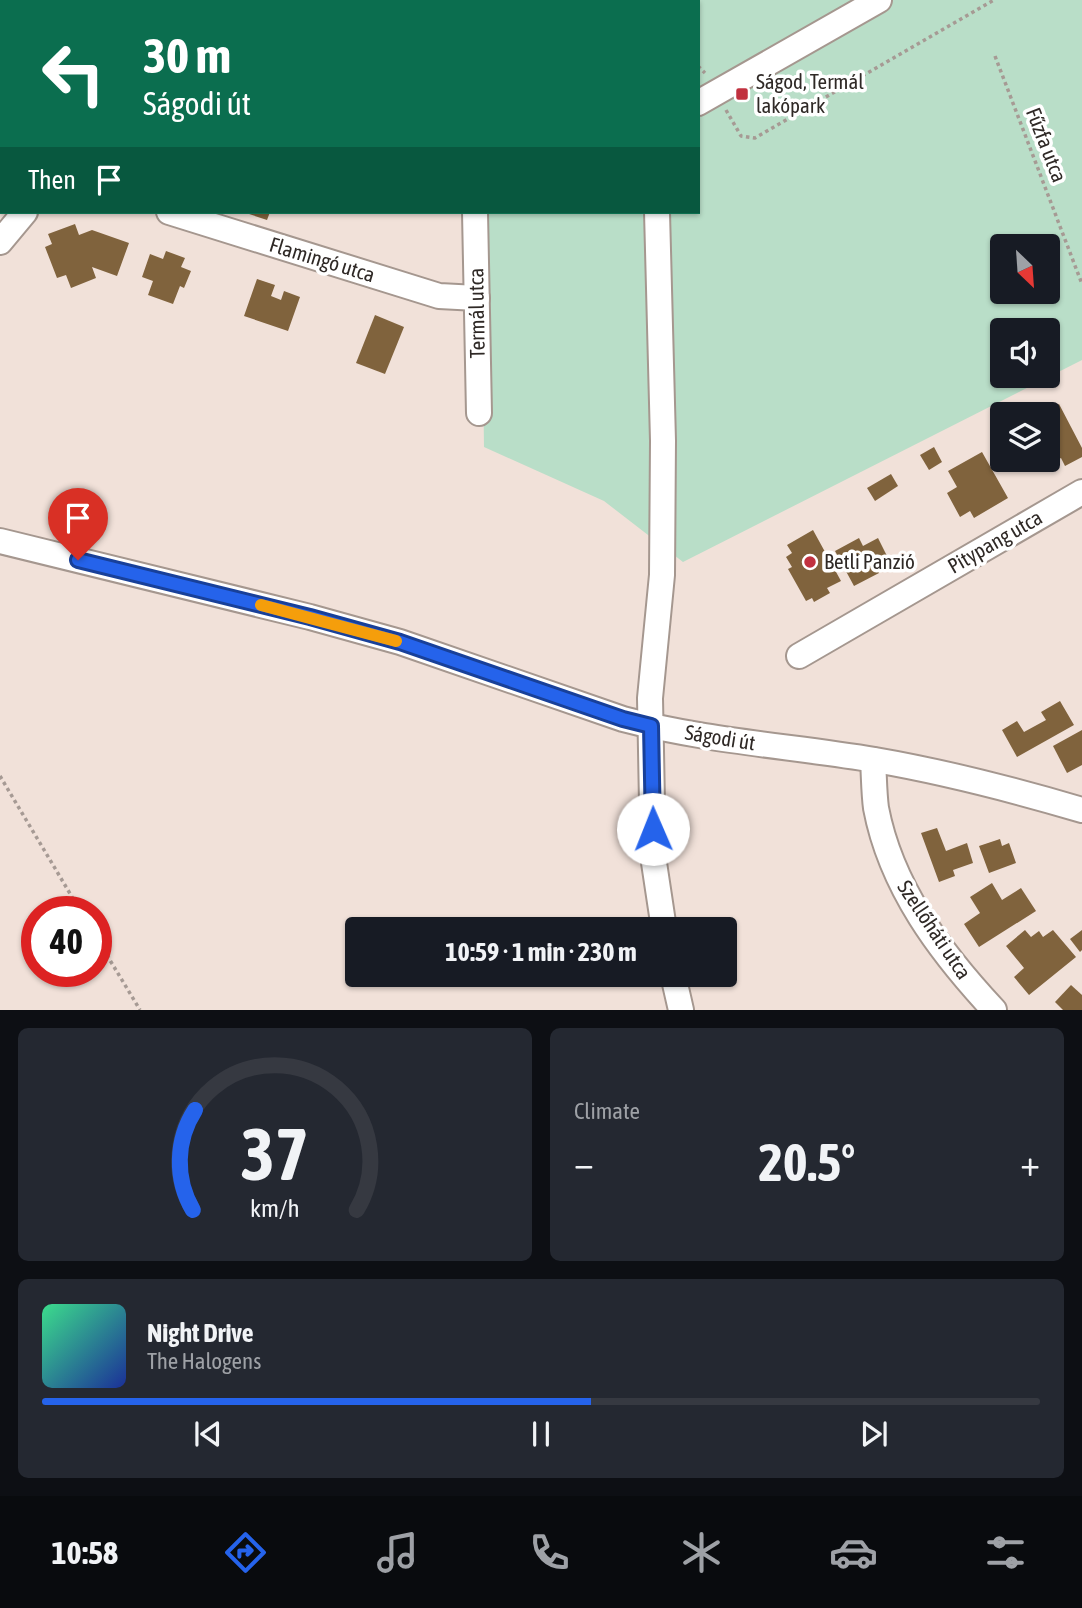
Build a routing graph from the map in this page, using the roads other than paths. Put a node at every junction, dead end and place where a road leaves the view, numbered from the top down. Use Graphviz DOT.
graph roads {
  1 [pos="879,0"];
  2 [pos="707,98"];
  3 [pos="23,214"];
  4 [pos="175,214"];
  5 [pos="475,214"];
  6 [pos="657,214"];
  7 [pos="0,242"];
  8 [pos="477,298"];
  9 [pos="479,414"];
  10 [pos="1082,492"];
  11 [pos="0,541"];
  12 [pos="799,656"];
  13 [pos="651,726"];
  14 [pos="873,760"];
  15 [pos="1082,810"];
  16 [pos="662,917"];
  17 [pos="676,987"];
  18 [pos="681,1010"];
  19 [pos="994,1010"];
  1 -- 2 [label="street"];
  3 -- 7 [label="street"];
  4 -- 8 [label="street, Flamingó utca"];
  5 -- 8 [label="street, Termál utca"];
  6 -- 13 [label="street"];
  8 -- 9 [label="street, Termál utca"];
  10 -- 12 [label="street, Pitypang utca"];
  11 -- 13 [label="street, Ságodi út"];
  13 -- 14 [label="street, Ságodi út"];
  13 -- 16 [label="street"];
  14 -- 15 [label="street, Ságodi út"];
  14 -- 19 [label="street, Szellőháti utca"];
  17 -- 18 [label="street"];
}
